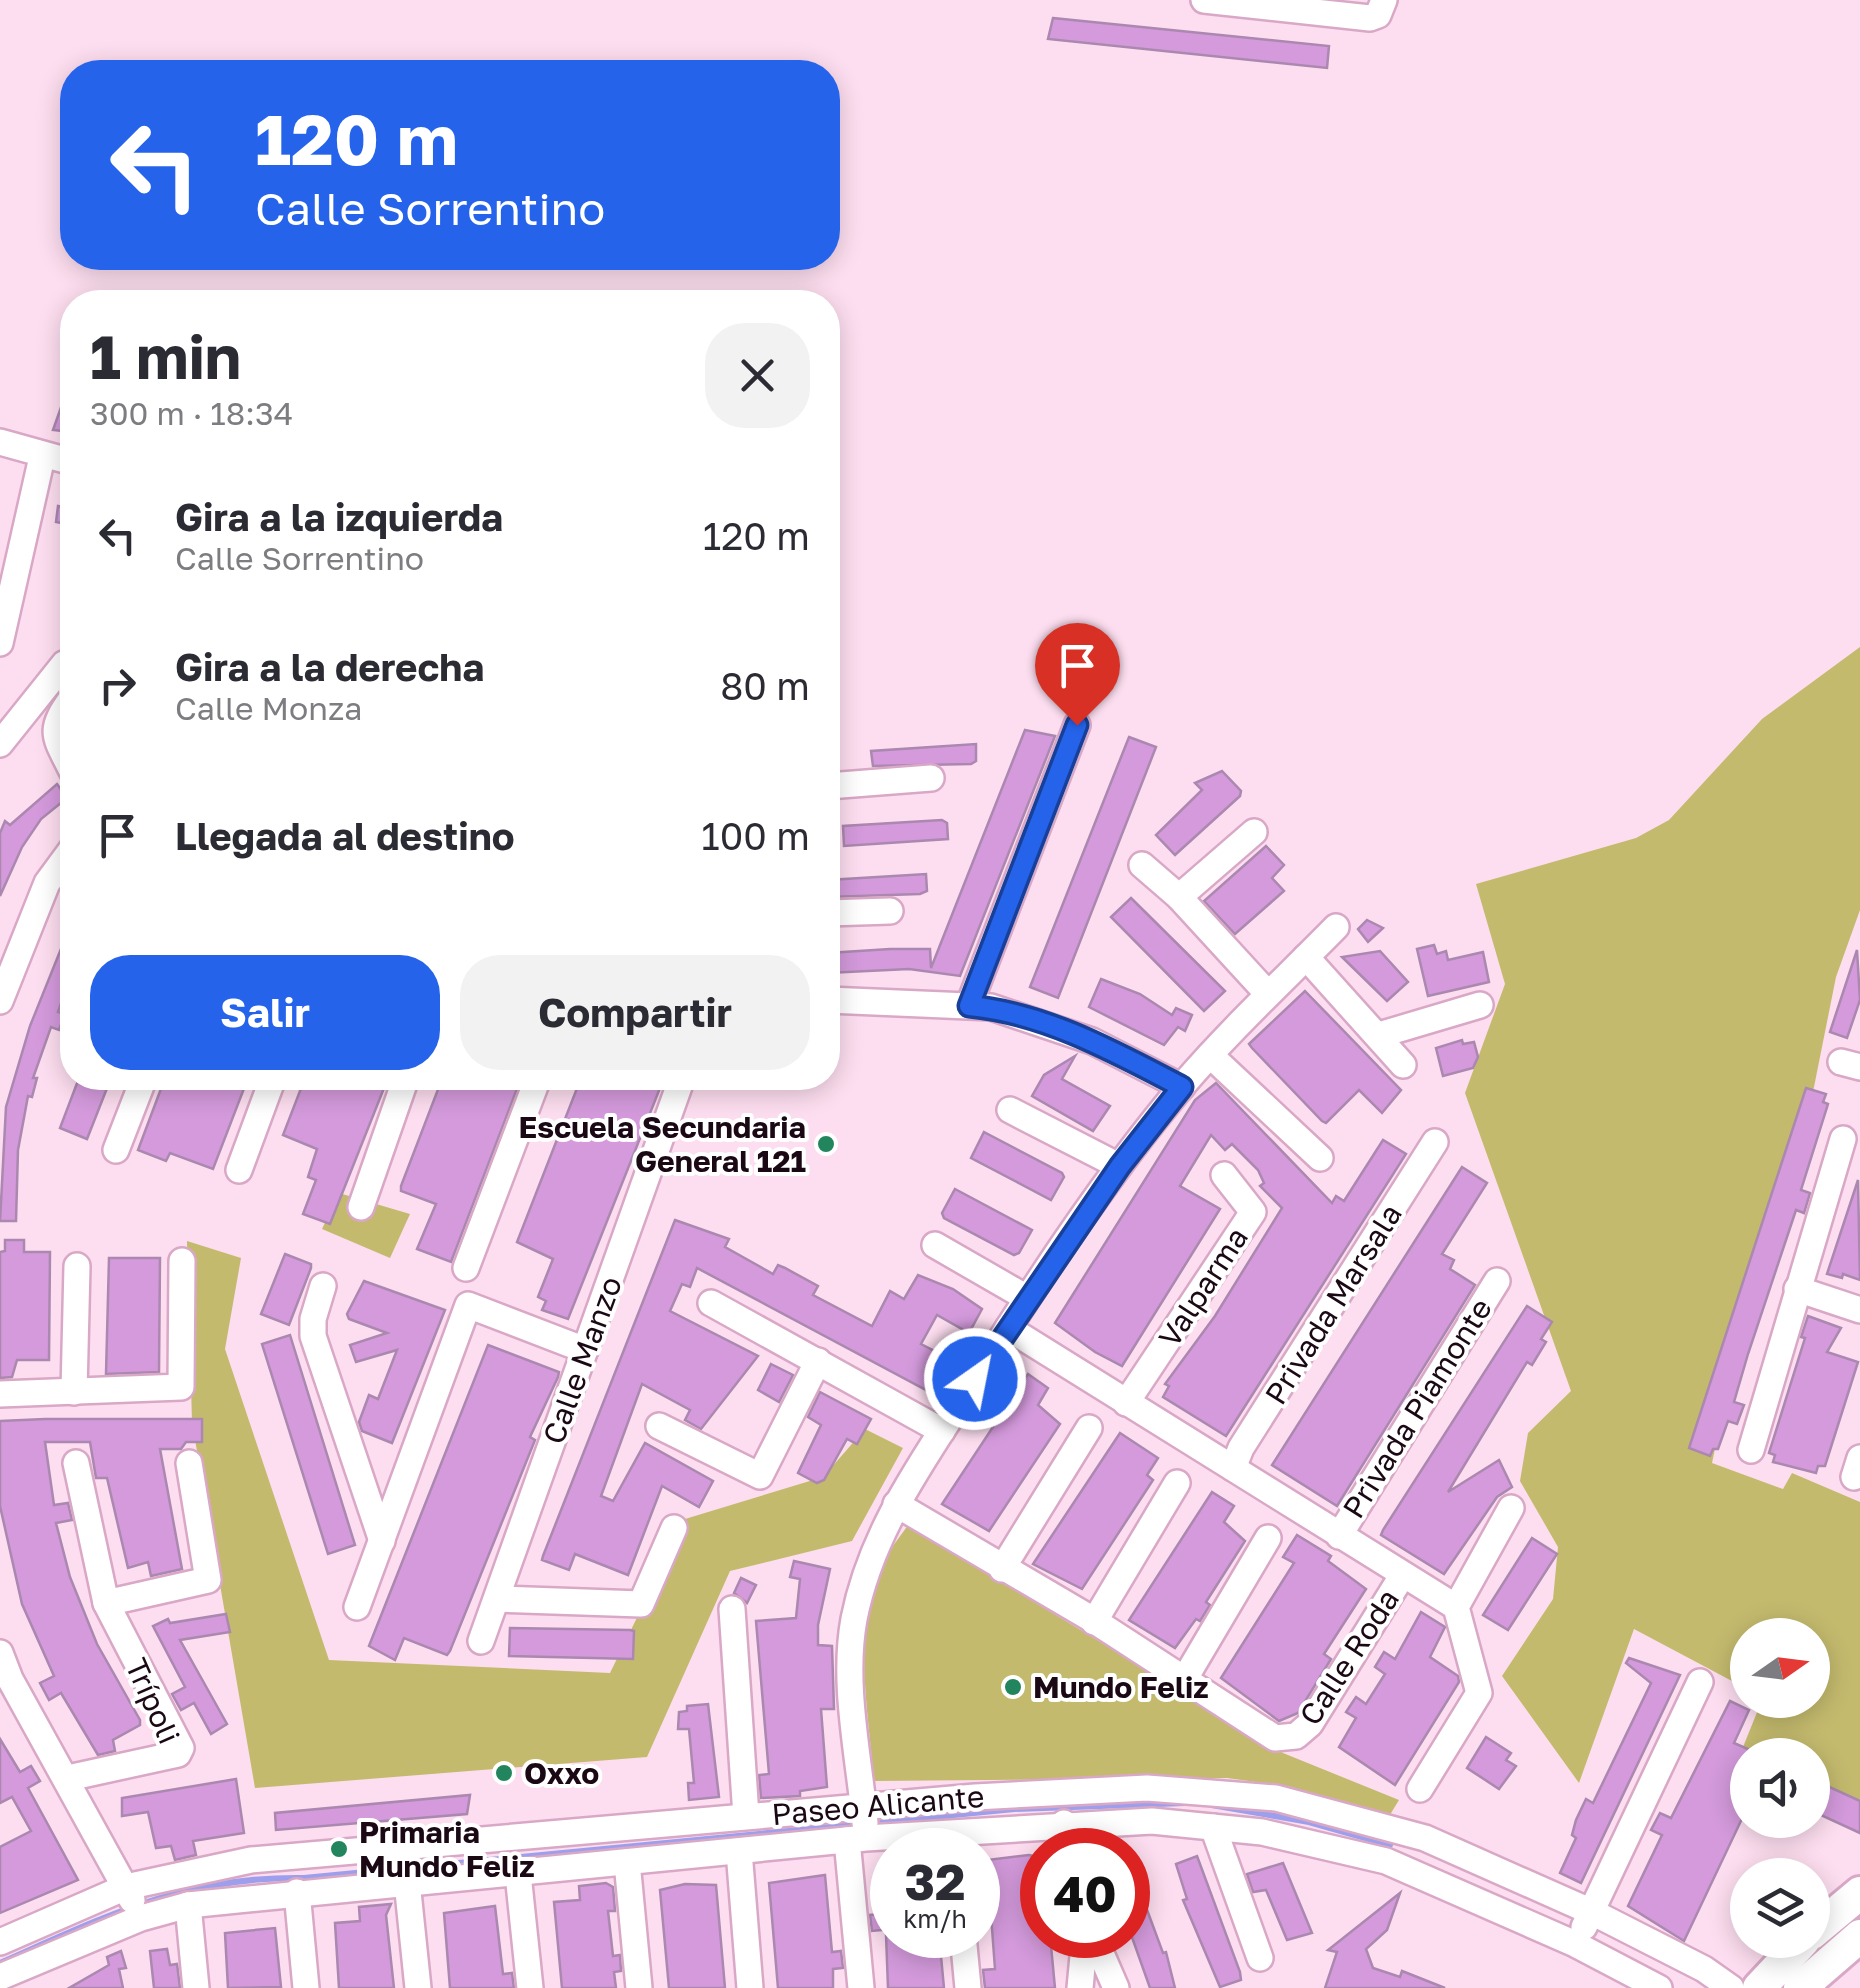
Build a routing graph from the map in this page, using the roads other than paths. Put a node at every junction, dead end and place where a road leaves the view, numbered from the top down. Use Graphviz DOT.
graph roads {
  1 [pos="1204,0"];
  2 [pos="1381,8"];
  3 [pos="0,442"];
  4 [pos="42,457"];
  5 [pos="60,460"];
  6 [pos="0,643"];
  7 [pos="60,669"];
  8 [pos="60,714"];
  9 [pos="1077,725"];
  10 [pos="0,744"];
  11 [pos="60,746"];
  12 [pos="931,778"];
  13 [pos="840,785"];
  14 [pos="1254,832"];
  15 [pos="60,864"];
  16 [pos="1142,866"];
  17 [pos="1179,897"];
  18 [pos="890,911"];
  19 [pos="840,913"];
  20 [pos="1336,927"];
  21 [pos="1306,957"];
  22 [pos="1268,994"];
  23 [pos="0,1000"];
  24 [pos="840,1001"];
  25 [pos="1480,1005"];
  26 [pos="969,1006"];
  27 [pos="1379,1035"];
  28 [pos="1210,1054"];
  29 [pos="1403,1065"];
  30 [pos="1182,1087"];
  31 [pos="139,1090"];
  32 [pos="269,1090"];
  33 [pos="402,1090"];
  34 [pos="533,1090"];
  35 [pos="678,1090"];
  36 [pos="1010,1110"];
  37 [pos="1843,1139"];
  38 [pos="1435,1142"];
  39 [pos="116,1150"];
  40 [pos="1320,1158"];
  41 [pos="1120,1166"];
  42 [pos="239,1170"];
  43 [pos="1224,1174"];
  44 [pos="361,1207"];
  45 [pos="935,1245"];
  46 [pos="182,1261"];
  47 [pos="76,1266"];
  48 [pos="466,1268"];
  49 [pos="1497,1281"];
  50 [pos="323,1286"];
  51 [pos="1797,1289"];
  52 [pos="1027,1298"];
  53 [pos="710,1303"];
  54 [pos="1860,1310"];
  55 [pos="1008,1328"];
  56 [pos="585,1350"];
  57 [pos="818,1362"];
  58 [pos="74,1392"];
  59 [pos="0,1394"];
  60 [pos="1126,1403"];
  61 [pos="659,1426"];
  62 [pos="1089,1428"];
  63 [pos="942,1430"];
  64 [pos="1751,1450"];
  65 [pos="76,1463"];
  66 [pos="189,1463"];
  67 [pos="1233,1468"];
  68 [pos="1177,1483"];
  69 [pos="896,1504"];
  70 [pos="1511,1508"];
  71 [pos="674,1528"];
  72 [pos="1339,1536"];
  73 [pos="1268,1538"];
  74 [pos="382,1542"];
  75 [pos="1002,1568"];
  76 [pos="1402,1576"];
  77 [pos="497,1599"];
  78 [pos="106,1603"];
  79 [pos="357,1607"];
  80 [pos="1456,1607"];
  81 [pos="732,1609"];
  82 [pos="1094,1622"];
  83 [pos="481,1641"];
  84 [pos="0,1653"];
  85 [pos="1184,1680"];
  86 [pos="1700,1682"];
  87 [pos="68,1778"];
  88 [pos="1420,1788"];
  89 [pos="864,1806"];
  90 [pos="746,1816"];
  91 [pos="1064,1823"];
  92 [pos="1214,1827"];
  93 [pos="1065,1828"];
  94 [pos="1000,1834"];
  95 [pos="1424,1838"];
  96 [pos="856,1839"];
  97 [pos="870,1839"];
  98 [pos="739,1850"];
  99 [pos="627,1862"];
  100 [pos="1414,1871"];
  101 [pos="518,1874"];
  102 [pos="407,1882"];
  103 [pos="126,1887"];
  104 [pos="297,1892"];
  105 [pos="1860,1893"];
  106 [pos="188,1906"];
  107 [pos="1594,1913"];
  108 [pos="1830,1917"];
  109 [pos="141,1918"];
  110 [pos="1860,1936"];
  111 [pos="0,1942"];
  112 [pos="1572,1943"];
  113 [pos="965,1958"];
  114 [pos="1083,1958"];
  115 [pos="1103,1958"];
  116 [pos="1260,1958"];
  117 [pos="1787,1958"];
  118 [pos="8,1979"];
  119 [pos="196,1988"];
  120 [pos="306,1988"];
  121 [pos="418,1988"];
  122 [pos="530,1988"];
  123 [pos="639,1988"];
  124 [pos="750,1988"];
  125 [pos="861,1988"];
  126 [pos="968,1988"];
  127 [pos="1080,1988"];
  128 [pos="1116,1988"];
  129 [pos="1659,1988"];
  130 [pos="1732,1988"];
  131 [pos="1759,1988"];
  132 [pos="1800,1988"];
  1 -- 2 [label="street"];
  3 -- 4 [label="street"];
  4 -- 5 [label="street"];
  4 -- 6 [label="street"];
  7 -- 10 [label="street"];
  8 -- 11 [label="street"];
  9 -- 26 [label="street"];
  12 -- 13 [label="street"];
  14 -- 17 [label="street"];
  15 -- 23 [label="street"];
  16 -- 17 [label="street"];
  17 -- 22 [label="street"];
  18 -- 19 [label="street"];
  20 -- 21 [label="street"];
  21 -- 22 [label="street"];
  21 -- 27 [label="street"];
  22 -- 28 [label="street"];
  24 -- 26 [label="street"];
  25 -- 27 [label="street"];
  26 -- 30 [label="street"];
  27 -- 29 [label="street"];
  28 -- 30 [label="street"];
  28 -- 40 [label="street"];
  30 -- 41 [label="street"];
  31 -- 39 [label="street"];
  32 -- 42 [label="street"];
  33 -- 44 [label="street"];
  34 -- 48 [label="street"];
  35 -- 56 [label="street, Calle Manzo"];
  36 -- 41 [label="street"];
  37 -- 51 [label="street"];
  38 -- 67 [label="street, Privada Marsala"];
  41 -- 52 [label="street"];
  43 -- 60 [label="street, Valparma"];
  45 -- 52 [label="street"];
  46 -- 58 [label="street"];
  47 -- 58 [label="street"];
  49 -- 72 [label="street, Privada Piamonte"];
  50 -- 74 [label="street"];
  51 -- 54 [label="street"];
  51 -- 64 [label="street"];
  52 -- 55 [label="street"];
  53 -- 57 [label="street"];
  55 -- 60 [label="street, Calle Roda"];
  55 -- 63 [label="street"];
  56 -- 74 [label="street"];
  56 -- 77 [label="street, Calle Manzo"];
  57 -- 61 [label="street"];
  57 -- 63 [label="street"];
  58 -- 59 [label="street"];
  60 -- 67 [label="street, Calle Roda"];
  62 -- 75 [label="street"];
  63 -- 69 [label="street"];
  65 -- 78 [label="street, Trípoli"];
  66 -- 78 [label="street"];
  67 -- 72 [label="street, Calle Roda"];
  68 -- 82 [label="street"];
  69 -- 75 [label="street, Calle Roda"];
  69 -- 89 [label="street"];
  70 -- 80 [label="street"];
  71 -- 77 [label="street"];
  72 -- 76 [label="street, Calle Roda"];
  73 -- 85 [label="street"];
  74 -- 79 [label="street"];
  75 -- 82 [label="street, Calle Roda"];
  76 -- 80 [label="street"];
  76 -- 85 [label="street, Calle Roda"];
  77 -- 83 [label="street, Calle Manzo"];
  78 -- 87 [label="street, Trípoli"];
  80 -- 88 [label="street"];
  81 -- 90 [label="street"];
  82 -- 85 [label="street, Calle Roda"];
  84 -- 87 [label="street"];
  86 -- 107 [label="street"];
  87 -- 103 [label="street"];
  89 -- 90 [label="street, Paseo Alicante"];
  89 -- 95 [label="street, Paseo Alicante"];
  89 -- 96 [label="street"];
  90 -- 103 [label="street, Paseo Alicante"];
  91 -- 92 [label="street, Paseo Alicante"];
  91 -- 93 [label="street"];
  91 -- 94 [label="street, Paseo Alicante"];
  92 -- 100 [label="street, Paseo Alicante"];
  92 -- 116 [label="street"];
  95 -- 100 [label="street"];
  95 -- 107 [label="street, Paseo Alicante"];
  96 -- 97 [label="street, Paseo Alicante"];
  96 -- 98 [label="street, Paseo Alicante"];
  96 -- 125 [label="street"];
  98 -- 99 [label="street, Paseo Alicante"];
  98 -- 124 [label="street"];
  99 -- 101 [label="street, Paseo Alicante"];
  99 -- 123 [label="street"];
  100 -- 112 [label="street, Paseo Alicante"];
  101 -- 102 [label="street, Paseo Alicante"];
  101 -- 122 [label="street"];
  102 -- 104 [label="street, Paseo Alicante"];
  102 -- 121 [label="street"];
  103 -- 109 [label="street"];
  103 -- 111 [label="street, Paseo Alicante"];
  104 -- 106 [label="street, Paseo Alicante"];
  104 -- 120 [label="street"];
  105 -- 108 [label="main road"];
  106 -- 109 [label="street, Paseo Alicante"];
  106 -- 119 [label="street"];
  107 -- 112 [label="street"];
  107 -- 130 [label="street, Paseo Alicante"];
  109 -- 118 [label="street, Paseo Alicante"];
  110 -- 132 [label="main road"];
  112 -- 129 [label="street, Paseo Alicante"];
  113 -- 126 [label="street"];
  114 -- 127 [label="street"];
  115 -- 128 [label="street"];
  117 -- 131 [label="main road"];
}
